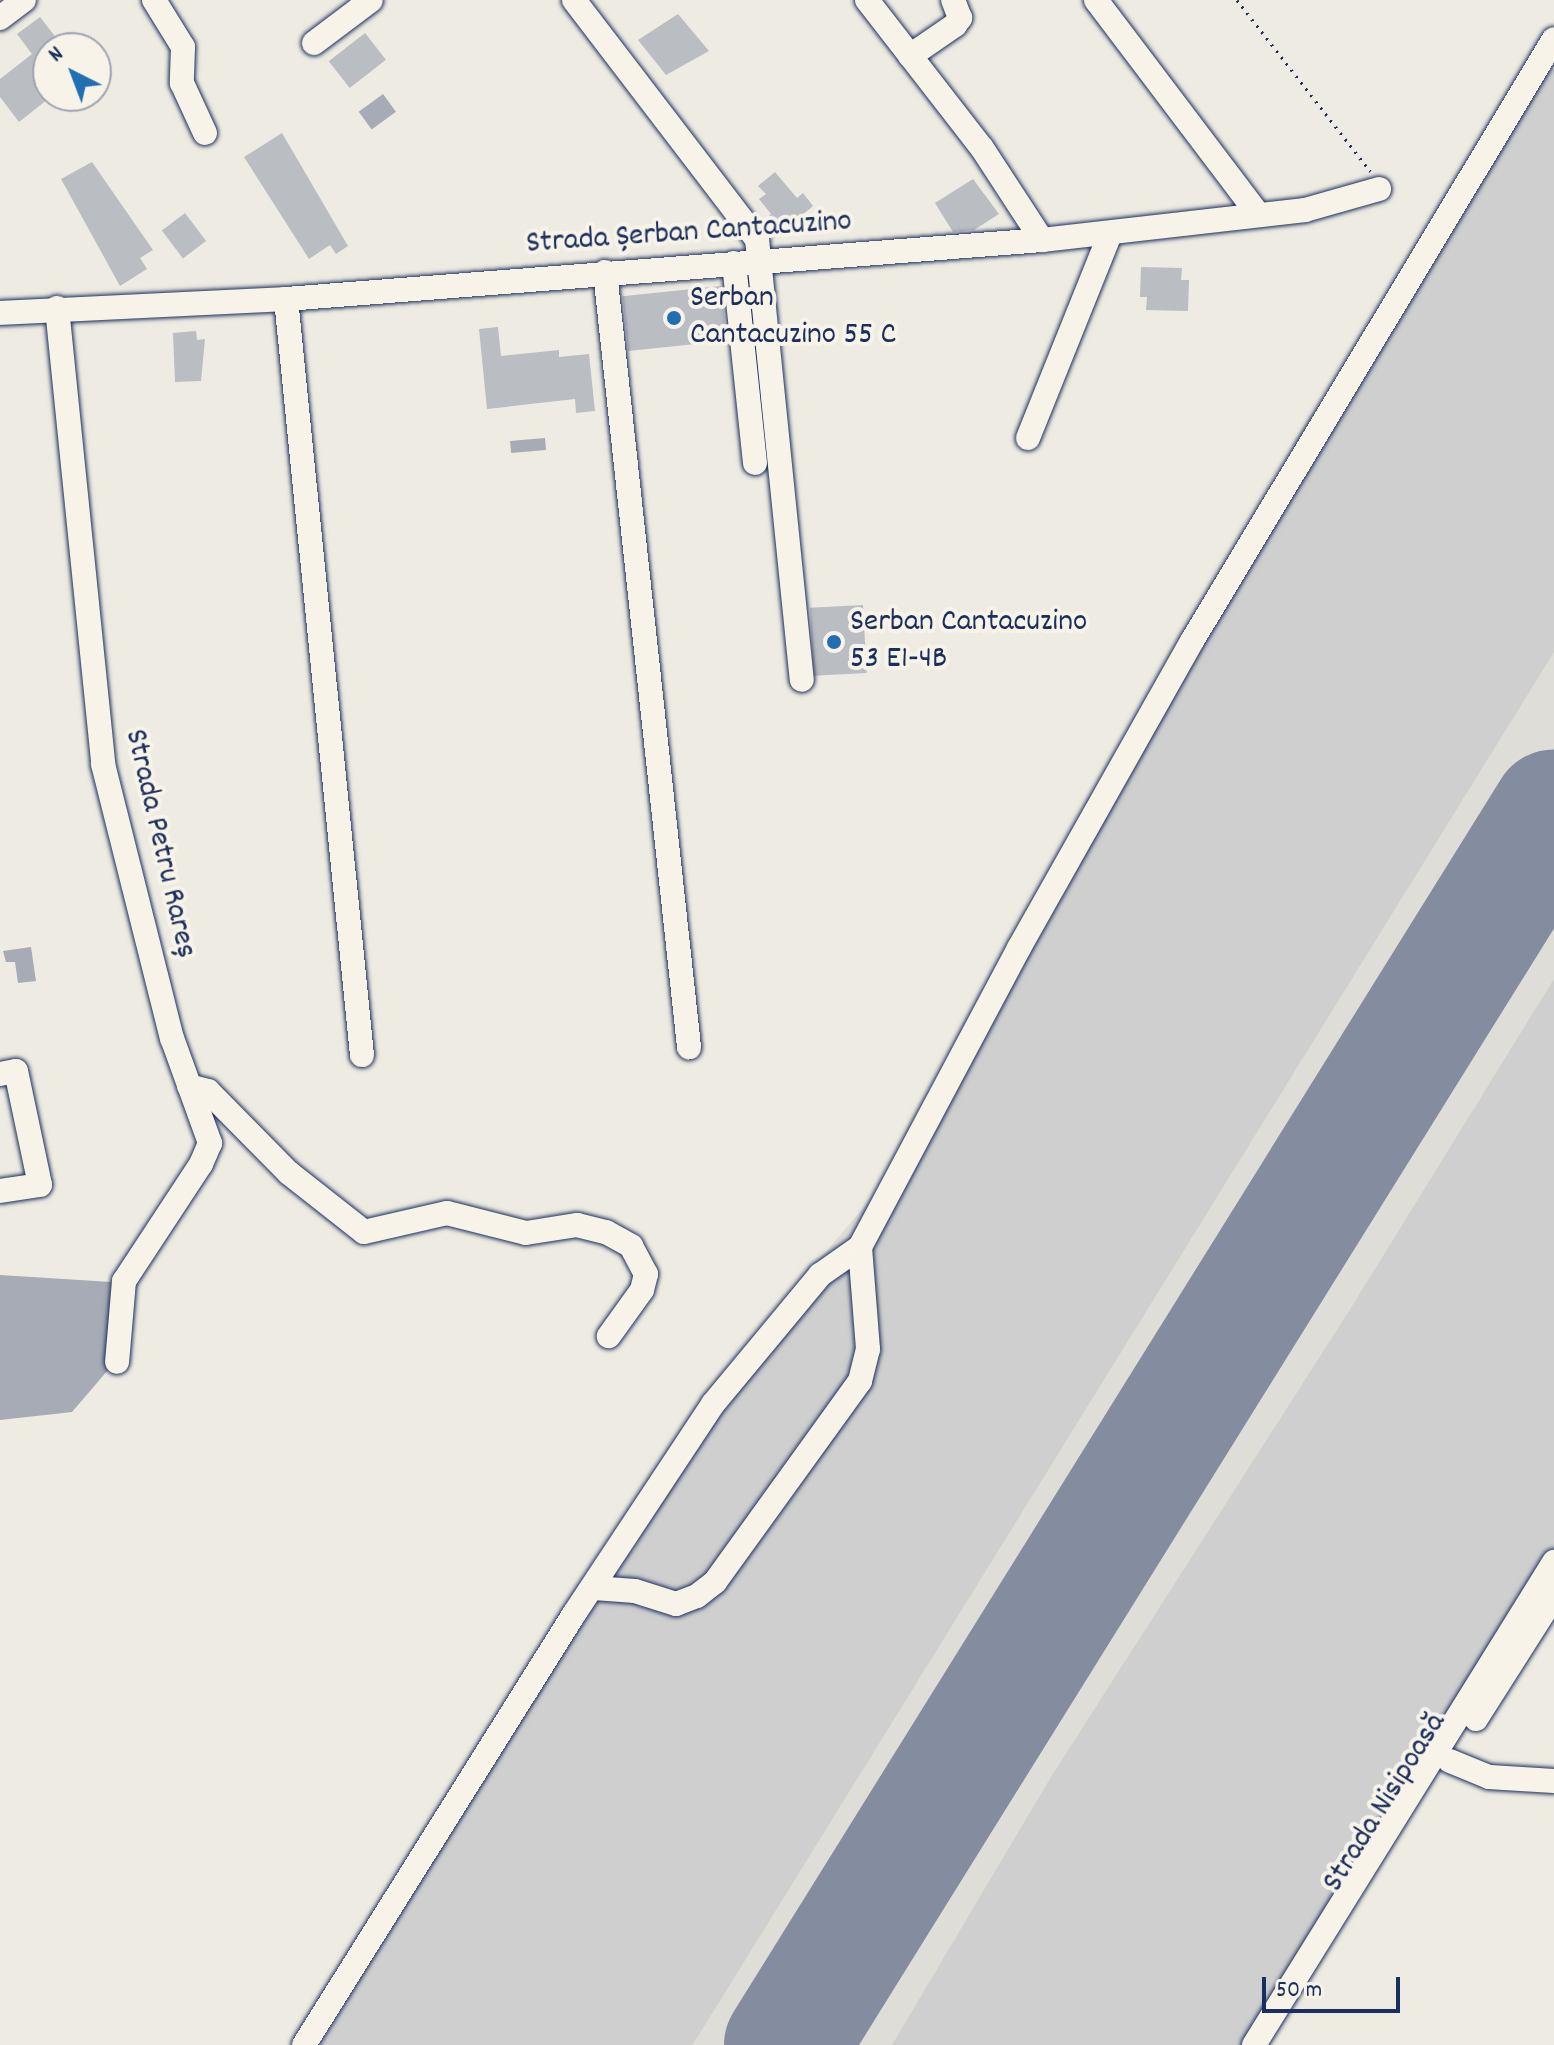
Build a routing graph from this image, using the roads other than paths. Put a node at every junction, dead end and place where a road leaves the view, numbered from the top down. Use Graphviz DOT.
graph roads {
  1 [pos="24,0"];
  2 [pos="154,0"];
  3 [pos="371,0"];
  4 [pos="574,0"];
  5 [pos="867,0"];
  6 [pos="953,0"];
  7 [pos="1096,0"];
  8 [pos="0,18"];
  9 [pos="1554,39"];
  10 [pos="314,43"];
  11 [pos="910,56"];
  12 [pos="205,133"];
  13 [pos="1379,189"];
  14 [pos="1258,214"];
  15 [pos="1110,234"];
  16 [pos="1042,240"];
  17 [pos="760,261"];
  18 [pos="734,263"];
  19 [pos="605,272"];
  20 [pos="57,308"];
  21 [pos="287,308"];
  22 [pos="0,313"];
  23 [pos="1028,438"];
  24 [pos="755,463"];
  25 [pos="802,680"];
  26 [pos="689,1047"];
  27 [pos="362,1055"];
  28 [pos="0,1074"];
  29 [pos="189,1086"];
  30 [pos="0,1191"];
  31 [pos="860,1247"];
  32 [pos="609,1336"];
  33 [pos="117,1362"];
  34 [pos="1554,1562"];
  35 [pos="594,1588"];
  36 [pos="1554,1596"];
  37 [pos="1450,1761"];
  38 [pos="1554,1781"];
  39 [pos="304,2045"];
  40 [pos="1254,2045"];
  41 [pos="1273,2045"];
  1 -- 8 [label="street"];
  2 -- 12 [label="street"];
  3 -- 10 [label="street"];
  4 -- 17 [label="street"];
  5 -- 11 [label="street"];
  6 -- 11 [label="street"];
  7 -- 14 [label="street"];
  9 -- 31 [label="street"];
  11 -- 16 [label="street"];
  13 -- 14 [label="street, Strada Șerban Cantacuzino"];
  14 -- 15 [label="street, Strada Șerban Cantacuzino"];
  15 -- 16 [label="street, Strada Șerban Cantacuzino"];
  15 -- 23 [label="street"];
  16 -- 17 [label="street, Strada Șerban Cantacuzino"];
  17 -- 18 [label="street, Strada Șerban Cantacuzino"];
  17 -- 25 [label="street"];
  18 -- 19 [label="street, Strada Șerban Cantacuzino"];
  18 -- 24 [label="street"];
  19 -- 21 [label="street, Strada Șerban Cantacuzino"];
  19 -- 26 [label="street"];
  20 -- 21 [label="street, Strada Șerban Cantacuzino"];
  20 -- 22 [label="street, Strada Șerban Cantacuzino"];
  20 -- 29 [label="street, Strada Petru Rareș"];
  21 -- 27 [label="street"];
  28 -- 30 [label="street"];
  29 -- 32 [label="street"];
  29 -- 33 [label="street, Strada Petru Rareș"];
  31 -- 35 [label="street"];
  31 -- 35 [label="street"];
  34 -- 40 [label="street"];
  35 -- 39 [label="street"];
  36 -- 37 [label="street, Strada Nisipoasă"];
  37 -- 38 [label="street"];
  37 -- 41 [label="street, Strada Nisipoasă"];
}
